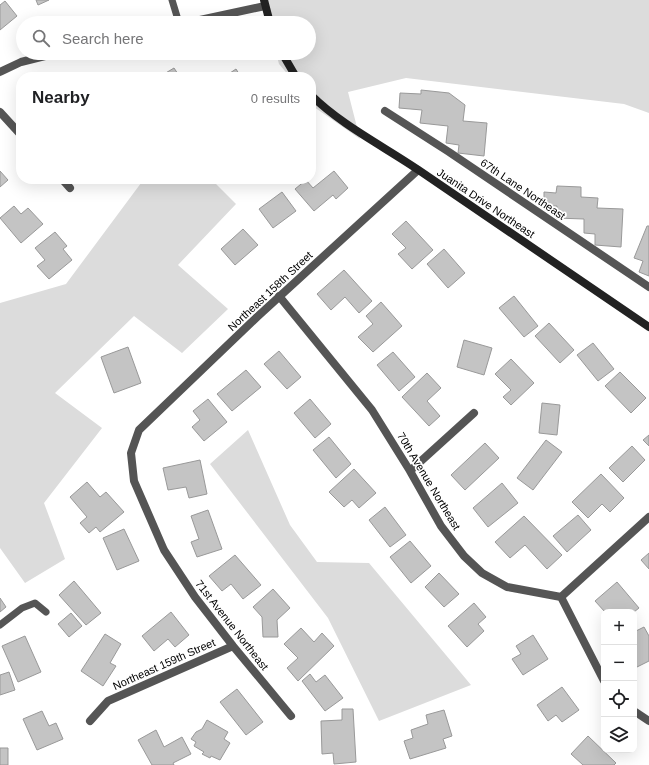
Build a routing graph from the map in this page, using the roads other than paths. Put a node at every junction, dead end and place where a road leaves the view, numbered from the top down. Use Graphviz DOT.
graph roads {
  1 [pos="172,0"];
  2 [pos="264,3"];
  3 [pos="177,16"];
  4 [pos="213,16"];
  5 [pos="268,16"];
  6 [pos="29,60"];
  7 [pos="286,60"];
  8 [pos="0,72"];
  9 [pos="293,72"];
  10 [pos="316,100"];
  11 [pos="385,111"];
  12 [pos="0,112"];
  13 [pos="16,130"];
  14 [pos="418,170"];
  15 [pos="66,184"];
  16 [pos="70,188"];
  17 [pos="649,287"];
  18 [pos="279,296"];
  19 [pos="649,328"];
  20 [pos="474,413"];
  21 [pos="139,430"];
  22 [pos="410,470"];
  23 [pos="649,517"];
  24 [pos="561,597"];
  25 [pos="46,612"];
  26 [pos="0,626"];
  27 [pos="233,646"];
  28 [pos="601,674"];
  29 [pos="637,713"];
  30 [pos="291,716"];
  31 [pos="649,721"];
  32 [pos="90,722"];
  1 -- 3 [label="lane"];
  2 -- 4 [label="street"];
  2 -- 5 [label="main road"];
  6 -- 8 [label="street"];
  7 -- 9 [label="main road"];
  10 -- 14 [label="main road, Juanita Drive Northeast"];
  11 -- 17 [label="street, 67th Lane Northeast"];
  12 -- 13 [label="street"];
  14 -- 18 [label="street, Northeast 158th Street"];
  14 -- 19 [label="main road, Juanita Drive Northeast"];
  15 -- 16 [label="street"];
  18 -- 21 [label="street, Northeast 158th Street"];
  18 -- 22 [label="street, 70th Avenue Northeast"];
  20 -- 22 [label="street"];
  21 -- 27 [label="street, 71st Avenue Northeast"];
  22 -- 24 [label="street, 70th Avenue Northeast"];
  23 -- 24 [label="street"];
  24 -- 28 [label="street"];
  25 -- 26 [label="lane"];
  27 -- 30 [label="street, 71st Avenue Northeast"];
  27 -- 32 [label="street, Northeast 159th Street"];
  29 -- 31 [label="street"];
}
